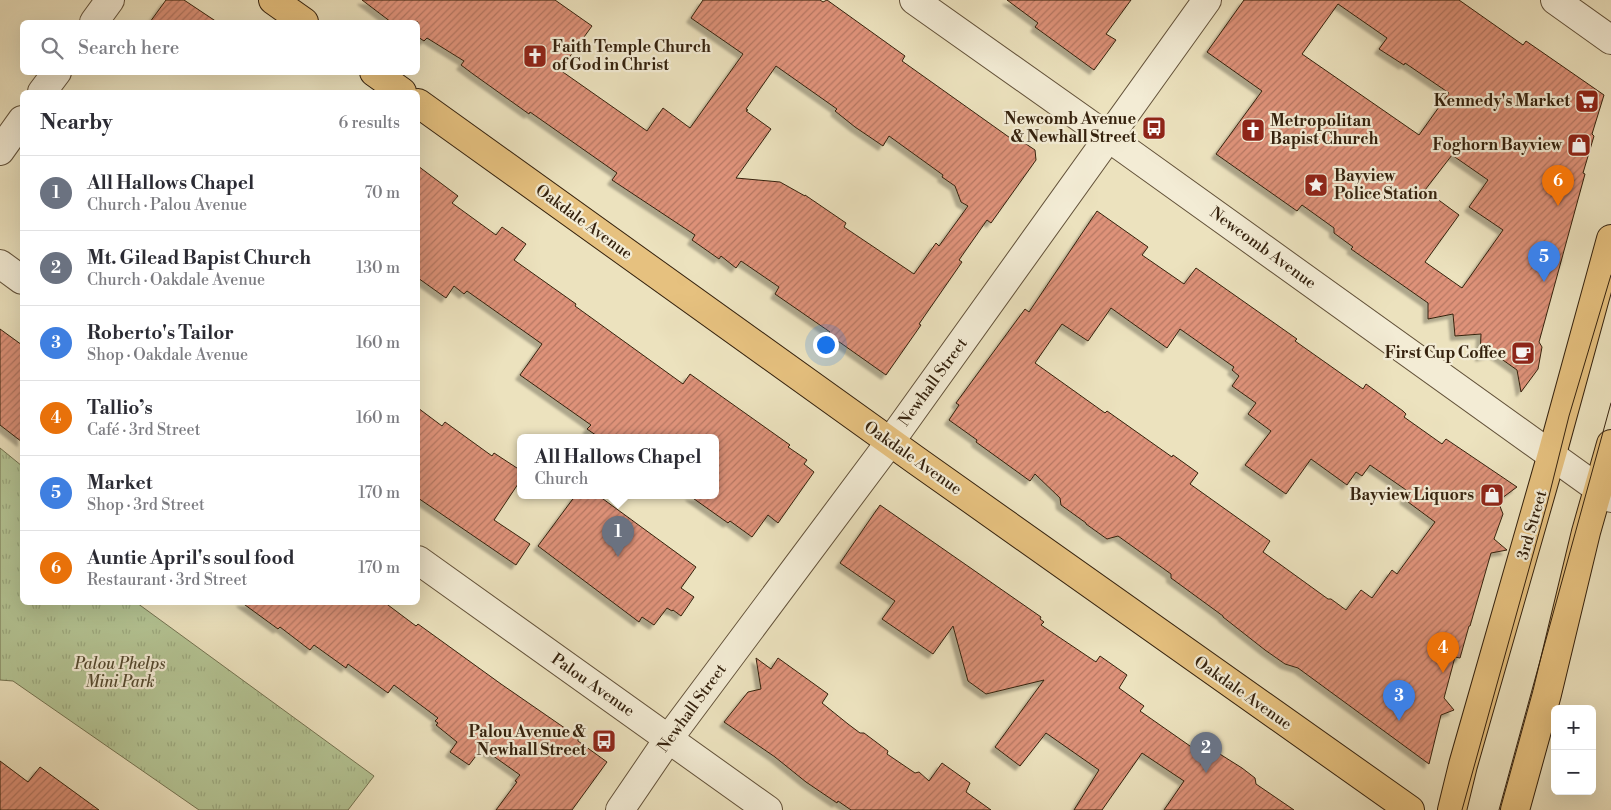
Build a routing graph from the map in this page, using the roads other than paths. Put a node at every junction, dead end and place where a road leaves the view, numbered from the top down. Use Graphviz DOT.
graph roads {
  1 [pos="110,0"];
  2 [pos="273,0"];
  3 [pos="914,0"];
  4 [pos="1207,0"];
  5 [pos="1555,0"];
  6 [pos="95,20"];
  7 [pos="301,20"];
  8 [pos="1611,40"];
  9 [pos="55,75"];
  10 [pos="378,75"];
  11 [pos="44,90"];
  12 [pos="399,90"];
  13 [pos="420,104"];
  14 [pos="20,123"];
  15 [pos="1108,137"];
  16 [pos="0,151"];
  17 [pos="1611,239"];
  18 [pos="0,264"];
  19 [pos="20,279"];
  20 [pos="890,442"];
  21 [pos="1611,444"];
  22 [pos="1552,454"];
  23 [pos="1605,494"];
  24 [pos="420,561"];
  25 [pos="669,738"];
  26 [pos="620,810"];
  27 [pos="768,810"];
  28 [pos="1410,810"];
  29 [pos="1452,810"];
  30 [pos="1515,810"];
  1 -- 6 [label="street"];
  2 -- 7 [label="main road"];
  3 -- 15 [label="street, Newcomb Avenue"];
  4 -- 15 [label="street, Newhall Street"];
  5 -- 8 [label="street"];
  9 -- 11 [label="street"];
  10 -- 12 [label="main road"];
  13 -- 20 [label="main road, Oakdale Avenue"];
  14 -- 16 [label="street"];
  15 -- 20 [label="street, Newhall Street"];
  15 -- 22 [label="street, Newcomb Avenue"];
  17 -- 22 [label="main road, 3rd Street"];
  18 -- 19 [label="street"];
  20 -- 25 [label="street, Newhall Street"];
  20 -- 28 [label="main road, Oakdale Avenue"];
  21 -- 23 [label="main road"];
  22 -- 23 [label="street, Newcomb Avenue"];
  22 -- 29 [label="main road, 3rd Street"];
  23 -- 30 [label="main road"];
  24 -- 25 [label="street, Palou Avenue"];
  25 -- 26 [label="street, Newhall Street"];
  25 -- 27 [label="street, Palou Avenue"];
}
